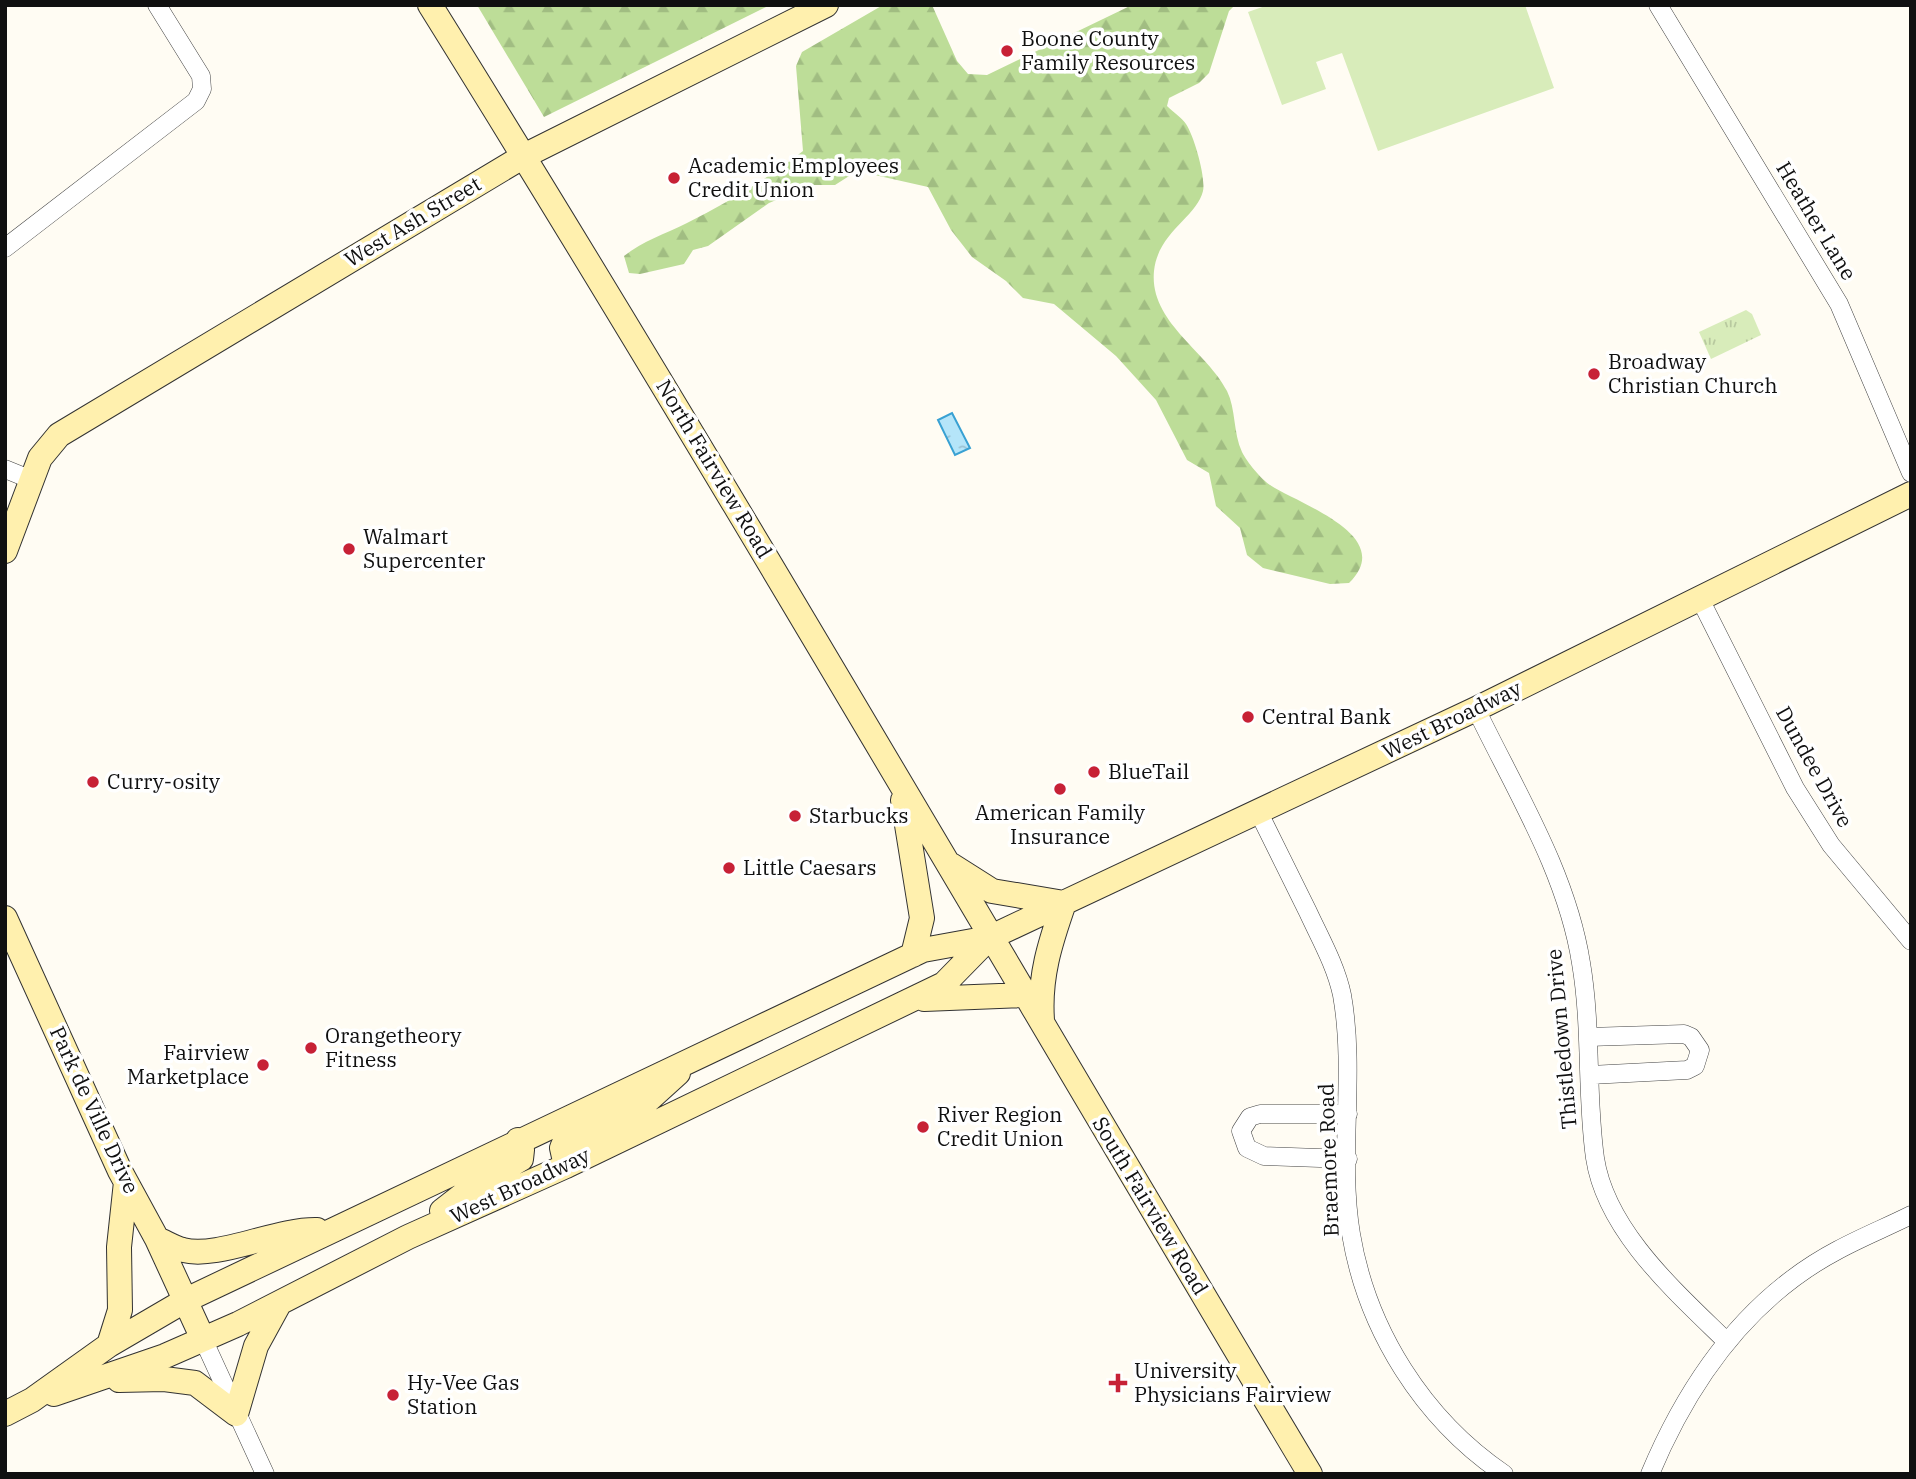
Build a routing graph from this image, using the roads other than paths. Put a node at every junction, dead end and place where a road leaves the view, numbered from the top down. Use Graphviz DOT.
graph roads {
  1 [pos="157,5"];
  2 [pos="430,5"];
  3 [pos="826,5"];
  4 [pos="1658,5"];
  5 [pos="524,156"];
  6 [pos="5,248"];
  7 [pos="5,469"];
  8 [pos="1911,473"];
  9 [pos="32,480"];
  10 [pos="1911,494"];
  11 [pos="5,551"];
  12 [pos="1700,599"];
  13 [pos="1476,709"];
  14 [pos="901,786"];
  15 [pos="1258,811"];
  16 [pos="944,861"];
  17 [pos="1064,902"];
  18 [pos="5,918"];
  19 [pos="989,938"];
  20 [pos="1911,942"];
  21 [pos="913,955"];
  22 [pos="1023,995"];
  23 [pos="913,999"];
  24 [pos="1042,1026"];
  25 [pos="1588,1037"];
  26 [pos="691,1060"];
  27 [pos="1590,1074"];
  28 [pos="1348,1114"];
  29 [pos="518,1140"];
  30 [pos="1348,1159"];
  31 [pos="566,1166"];
  32 [pos="126,1182"];
  33 [pos="1911,1216"];
  34 [pos="328,1231"];
  35 [pos="408,1237"];
  36 [pos="157,1239"];
  37 [pos="186,1300"];
  38 [pos="280,1303"];
  39 [pos="203,1339"];
  40 [pos="1726,1341"];
  41 [pos="109,1345"];
  42 [pos="101,1379"];
  43 [pos="32,1400"];
  44 [pos="5,1414"];
  45 [pos="236,1414"];
  46 [pos="265,1474"];
  47 [pos="1309,1474"];
  48 [pos="1503,1474"];
  49 [pos="1650,1474"];
  1 -- 6 [label="street"];
  2 -- 5 [label="main road, North Fairview Road"];
  3 -- 5 [label="main road, West Ash Street"];
  4 -- 8 [label="street, Heather Lane"];
  5 -- 9 [label="main road, West Ash Street"];
  5 -- 14 [label="main road, North Fairview Road"];
  7 -- 9 [label="street"];
  9 -- 11 [label="main road, West Ash Street"];
  10 -- 12 [label="main road, West Broadway"];
  12 -- 13 [label="main road, West Broadway"];
  12 -- 20 [label="street, Dundee Drive"];
  13 -- 15 [label="main road, West Broadway"];
  13 -- 25 [label="street, Thistledown Drive"];
  14 -- 16 [label="main road, North Fairview Road"];
  14 -- 21 [label="main road"];
  15 -- 17 [label="main road, West Broadway"];
  15 -- 28 [label="street, Braemore Road"];
  16 -- 17 [label="main road"];
  16 -- 19 [label="main road, North Fairview Road"];
  17 -- 19 [label="main road, West Broadway"];
  17 -- 24 [label="main road"];
  18 -- 32 [label="main road, Park de Ville Drive"];
  19 -- 21 [label="main road, West Broadway"];
  19 -- 22 [label="main road, South Fairview Road"];
  19 -- 23 [label="main road, West Broadway"];
  21 -- 26 [label="main road, West Broadway"];
  22 -- 23 [label="main road"];
  22 -- 24 [label="main road, South Fairview Road"];
  23 -- 31 [label="main road, West Broadway"];
  24 -- 47 [label="main road, South Fairview Road"];
  25 -- 27 [label="street, Thistledown Drive"];
  25 -- 27 [label="street"];
  26 -- 29 [label="main road, West Broadway"];
  26 -- 31 [label="main road"];
  27 -- 40 [label="street, Thistledown Drive"];
  28 -- 30 [label="street, Braemore Road"];
  28 -- 30 [label="street"];
  29 -- 34 [label="main road, West Broadway"];
  29 -- 35 [label="main road"];
  30 -- 48 [label="street, Braemore Road"];
  31 -- 35 [label="main road, West Broadway"];
  32 -- 36 [label="main road, Park de Ville Drive"];
  32 -- 41 [label="main road"];
  33 -- 40 [label="street"];
  34 -- 36 [label="main road"];
  34 -- 37 [label="main road, West Broadway"];
  35 -- 38 [label="main road, West Broadway"];
  36 -- 37 [label="main road, Park de Ville Drive"];
  37 -- 39 [label="main road, Park de Ville Drive"];
  37 -- 41 [label="main road, West Broadway"];
  37 -- 43 [label="main road"];
  38 -- 39 [label="main road, West Broadway"];
  38 -- 45 [label="main road"];
  39 -- 42 [label="main road, West Broadway"];
  39 -- 45 [label="street"];
  40 -- 49 [label="street"];
  41 -- 43 [label="main road, West Broadway"];
  42 -- 43 [label="main road, West Broadway"];
  42 -- 45 [label="main road"];
  43 -- 44 [label="main road, West Broadway"];
  45 -- 46 [label="street"];
}
